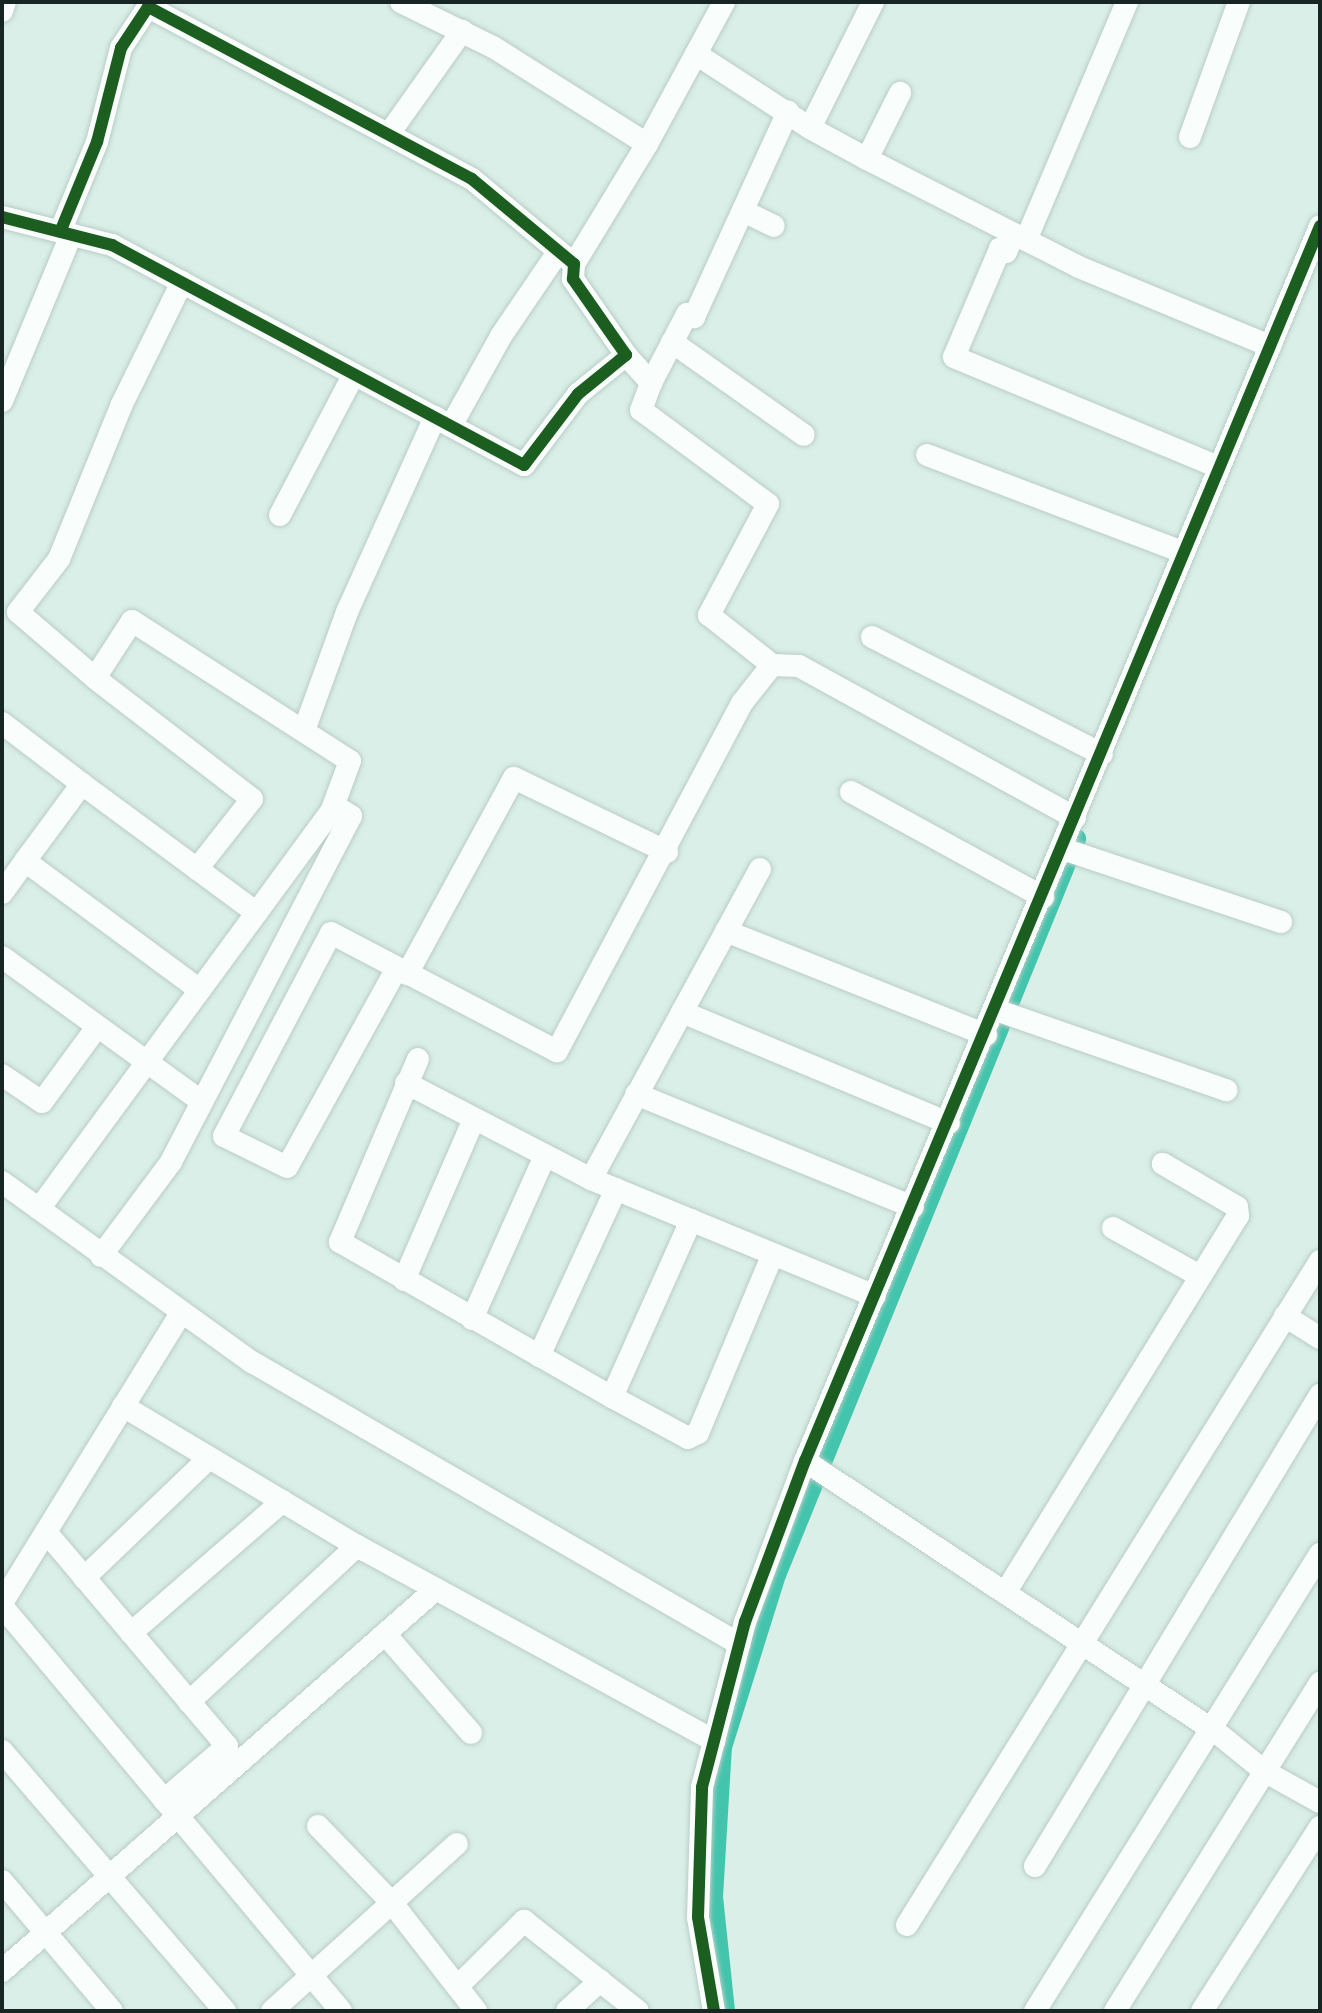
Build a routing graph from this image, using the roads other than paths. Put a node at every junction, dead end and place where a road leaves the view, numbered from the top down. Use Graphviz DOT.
graph roads {
  1 [pos="5,2"];
  2 [pos="401,2"];
  3 [pos="724,2"];
  4 [pos="873,2"];
  5 [pos="1127,2"];
  6 [pos="1239,2"];
  7 [pos="144,4"];
  8 [pos="2,11"];
  9 [pos="462,31"];
  10 [pos="696,54"];
  11 [pos="900,93"];
  12 [pos="788,112"];
  13 [pos="810,128"];
  14 [pos="391,131"];
  15 [pos="1190,137"];
  16 [pos="647,144"];
  17 [pos="867,159"];
  18 [pos="743,211"];
  19 [pos="2,217"];
  20 [pos="774,226"];
  21 [pos="1320,226"];
  22 [pos="65,233"];
  23 [pos="1020,237"];
  24 [pos="1316,250"];
  25 [pos="566,258"];
  26 [pos="182,282"];
  27 [pos="672,342"];
  28 [pos="1270,346"];
  29 [pos="626,355"];
  30 [pos="354,374"];
  31 [pos="651,383"];
  32 [pos="2,401"];
  33 [pos="443,421"];
  34 [pos="804,435"];
  35 [pos="927,455"];
  36 [pos="1218,467"];
  37 [pos="280,515"];
  38 [pos="1183,552"];
  39 [pos="10,609"];
  40 [pos="872,637"];
  41 [pos="772,665"];
  42 [pos="95,678"];
  43 [pos="2,723"];
  44 [pos="305,728"];
  45 [pos="1102,754"];
  46 [pos="82,784"];
  47 [pos="851,792"];
  48 [pos="331,812"];
  49 [pos="1075,818"];
  50 [pos="1063,849"];
  51 [pos="667,852"];
  52 [pos="25,861"];
  53 [pos="197,869"];
  54 [pos="760,869"];
  55 [pos="2,893"];
  56 [pos="1043,897"];
  57 [pos="257,913"];
  58 [pos="1281,922"];
  59 [pos="726,931"];
  60 [pos="2,957"];
  61 [pos="402,971"];
  62 [pos="200,990"];
  63 [pos="682,1012"];
  64 [pos="1006,1013"];
  65 [pos="97,1027"];
  66 [pos="986,1035"];
  67 [pos="418,1059"];
  68 [pos="147,1063"];
  69 [pos="2,1075"];
  70 [pos="406,1083"];
  71 [pos="1226,1090"];
  72 [pos="636,1094"];
  73 [pos="202,1102"];
  74 [pos="474,1119"];
  75 [pos="949,1123"];
  76 [pos="545,1156"];
  77 [pos="1163,1164"];
  78 [pos="591,1179"];
  79 [pos="2,1182"];
  80 [pos="616,1189"];
  81 [pos="913,1207"];
  82 [pos="39,1209"];
  83 [pos="691,1220"];
  84 [pos="1113,1228"];
  85 [pos="773,1254"];
  86 [pos="101,1256"];
  87 [pos="1320,1261"];
  88 [pos="1200,1276"];
  89 [pos="404,1280"];
  90 [pos="875,1296"];
  91 [pos="180,1315"];
  92 [pos="1285,1316"];
  93 [pos="472,1319"];
  94 [pos="1320,1338"];
  95 [pos="539,1356"];
  96 [pos="1320,1395"];
  97 [pos="612,1397"];
  98 [pos="123,1406"];
  99 [pos="209,1458"];
  100 [pos="806,1461"];
  101 [pos="283,1501"];
  102 [pos="46,1532"];
  103 [pos="364,1550"];
  104 [pos="1320,1554"];
  105 [pos="84,1578"];
  106 [pos="436,1589"];
  107 [pos="1005,1593"];
  108 [pos="2,1604"];
  109 [pos="131,1633"];
  110 [pos="385,1634"];
  111 [pos="1080,1643"];
  112 [pos="739,1644"];
  113 [pos="1320,1683"];
  114 [pos="1147,1686"];
  115 [pos="189,1702"];
  116 [pos="1215,1731"];
  117 [pos="471,1733"];
  118 [pos="714,1741"];
  119 [pos="2,1751"];
  120 [pos="1264,1771"];
  121 [pos="1320,1802"];
  122 [pos="171,1808"];
  123 [pos="318,1826"];
  124 [pos="1320,1827"];
  125 [pos="457,1844"];
  126 [pos="1035,1866"];
  127 [pos="110,1878"];
  128 [pos="2,1881"];
  129 [pos="392,1903"];
  130 [pos="907,1925"];
  131 [pos="47,1932"];
  132 [pos="2,1971"];
  133 [pos="311,1977"];
  134 [pos="600,1981"];
  135 [pos="458,1986"];
  136 [pos="112,2011"];
  137 [pos="225,2011"];
  138 [pos="272,2011"];
  139 [pos="341,2011"];
  140 [pos="476,2011"];
  141 [pos="567,2011"];
  142 [pos="638,2011"];
  143 [pos="714,2011"];
  144 [pos="1035,2011"];
  145 [pos="1115,2011"];
  146 [pos="1202,2011"];
  1 -- 8 [label="street"];
  2 -- 9 [label="street"];
  3 -- 10 [label="street"];
  4 -- 13 [label="street"];
  5 -- 23 [label="street"];
  6 -- 15 [label="street"];
  7 -- 14 [label="street"];
  7 -- 22 [label="street"];
  9 -- 14 [label="street"];
  9 -- 16 [label="street"];
  10 -- 12 [label="street"];
  10 -- 16 [label="street"];
  11 -- 17 [label="street"];
  12 -- 13 [label="street"];
  12 -- 18 [label="street"];
  13 -- 17 [label="street"];
  14 -- 25 [label="street"];
  16 -- 25 [label="street"];
  17 -- 23 [label="street"];
  18 -- 20 [label="street"];
  18 -- 27 [label="street"];
  19 -- 22 [label="street"];
  21 -- 24 [label="street"];
  22 -- 26 [label="street"];
  22 -- 32 [label="street"];
  23 -- 28 [label="street"];
  23 -- 36 [label="street"];
  24 -- 28 [label="street"];
  25 -- 29 [label="street"];
  25 -- 33 [label="street"];
  26 -- 30 [label="street"];
  26 -- 39 [label="street"];
  27 -- 31 [label="street"];
  27 -- 34 [label="street"];
  28 -- 36 [label="street"];
  29 -- 31 [label="street"];
  29 -- 33 [label="street"];
  30 -- 33 [label="street"];
  30 -- 37 [label="street"];
  31 -- 41 [label="street"];
  33 -- 44 [label="street"];
  35 -- 38 [label="street"];
  36 -- 38 [label="street"];
  38 -- 45 [label="street"];
  39 -- 42 [label="street"];
  40 -- 45 [label="street"];
  41 -- 49 [label="street"];
  41 -- 51 [label="street"];
  42 -- 44 [label="street"];
  42 -- 53 [label="street"];
  43 -- 46 [label="street"];
  44 -- 48 [label="street"];
  45 -- 49 [label="street"];
  46 -- 52 [label="street"];
  46 -- 53 [label="street"];
  47 -- 56 [label="street"];
  48 -- 57 [label="street"];
  48 -- 73 [label="street"];
  49 -- 50 [label="street"];
  50 -- 56 [label="street"];
  50 -- 58 [label="street"];
  51 -- 61 [label="street"];
  51 -- 61 [label="street"];
  52 -- 55 [label="street"];
  52 -- 62 [label="street"];
  53 -- 57 [label="street"];
  54 -- 59 [label="street"];
  56 -- 64 [label="street"];
  57 -- 62 [label="street"];
  59 -- 63 [label="street"];
  59 -- 66 [label="street"];
  60 -- 65 [label="street"];
  61 -- 61 [label="street"];
  62 -- 68 [label="street"];
  63 -- 72 [label="street"];
  63 -- 75 [label="street"];
  64 -- 66 [label="street"];
  64 -- 71 [label="street"];
  65 -- 68 [label="street"];
  65 -- 69 [label="street"];
  66 -- 75 [label="street"];
  67 -- 70 [label="street"];
  68 -- 73 [label="street"];
  68 -- 82 [label="street"];
  70 -- 74 [label="street"];
  70 -- 89 [label="street"];
  72 -- 78 [label="street"];
  72 -- 81 [label="street"];
  73 -- 86 [label="street"];
  74 -- 76 [label="street"];
  74 -- 89 [label="street"];
  75 -- 81 [label="street"];
  76 -- 78 [label="street"];
  76 -- 93 [label="street"];
  77 -- 88 [label="street"];
  78 -- 80 [label="street"];
  79 -- 82 [label="street"];
  80 -- 83 [label="street"];
  80 -- 95 [label="street"];
  81 -- 90 [label="street"];
  82 -- 86 [label="street"];
  83 -- 85 [label="street"];
  83 -- 97 [label="street"];
  84 -- 88 [label="street"];
  85 -- 90 [label="street"];
  85 -- 97 [label="street"];
  86 -- 91 [label="street"];
  87 -- 92 [label="street"];
  88 -- 107 [label="street"];
  89 -- 93 [label="street"];
  90 -- 100 [label="street"];
  91 -- 98 [label="street"];
  91 -- 112 [label="street"];
  92 -- 94 [label="street"];
  92 -- 111 [label="street"];
  93 -- 95 [label="street"];
  95 -- 97 [label="street"];
  96 -- 114 [label="street"];
  98 -- 99 [label="street"];
  98 -- 102 [label="street"];
  99 -- 101 [label="street"];
  99 -- 105 [label="street"];
  100 -- 107 [label="street"];
  100 -- 112 [label="street"];
  101 -- 103 [label="street"];
  101 -- 109 [label="street"];
  102 -- 105 [label="street"];
  102 -- 108 [label="street"];
  103 -- 106 [label="street"];
  103 -- 115 [label="street"];
  104 -- 116 [label="street"];
  105 -- 109 [label="street"];
  106 -- 110 [label="street"];
  106 -- 118 [label="street"];
  107 -- 111 [label="street"];
  108 -- 122 [label="street"];
  109 -- 115 [label="street"];
  110 -- 117 [label="street"];
  110 -- 122 [label="street"];
  111 -- 114 [label="street"];
  111 -- 130 [label="street"];
  112 -- 118 [label="street"];
  113 -- 120 [label="street"];
  114 -- 116 [label="street"];
  114 -- 126 [label="street"];
  115 -- 122 [label="street"];
  116 -- 120 [label="street"];
  116 -- 144 [label="street"];
  118 -- 143 [label="street"];
  119 -- 127 [label="street"];
  120 -- 121 [label="street"];
  120 -- 145 [label="street"];
  122 -- 127 [label="street"];
  122 -- 133 [label="street"];
  123 -- 129 [label="street"];
  124 -- 146 [label="street"];
  125 -- 129 [label="street"];
  127 -- 131 [label="street"];
  127 -- 137 [label="street"];
  128 -- 131 [label="street"];
  129 -- 133 [label="street"];
  129 -- 135 [label="street"];
  131 -- 132 [label="street"];
  131 -- 136 [label="street"];
  133 -- 138 [label="street"];
  133 -- 139 [label="street"];
  134 -- 135 [label="street"];
  134 -- 141 [label="street"];
  134 -- 142 [label="street"];
  135 -- 140 [label="street"];
}
